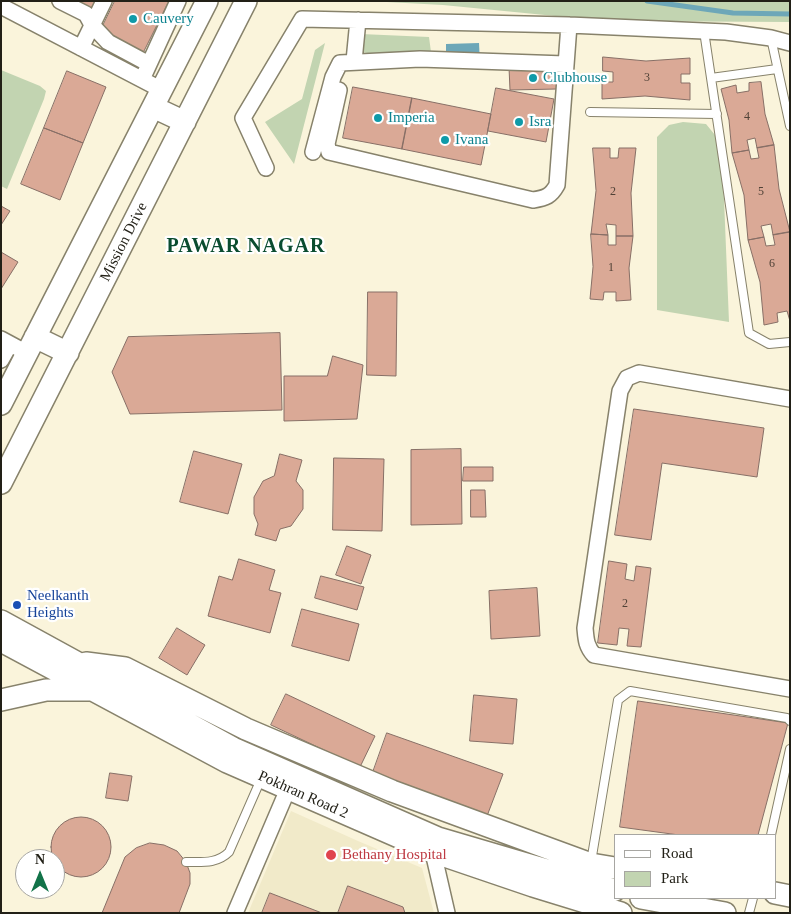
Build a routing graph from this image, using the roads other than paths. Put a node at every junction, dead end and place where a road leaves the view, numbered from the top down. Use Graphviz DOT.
graph roads {
  1 [pos="60,1"];
  2 [pos="104,1"];
  3 [pos="178,1"];
  4 [pos="207,1"];
  5 [pos="246,1"];
  6 [pos="1,6"];
  7 [pos="358,20"];
  8 [pos="92,25"];
  9 [pos="569,25"];
  10 [pos="704,31"];
  11 [pos="770,38"];
  12 [pos="790,43"];
  13 [pos="81,48"];
  14 [pos="354,61"];
  15 [pos="149,64"];
  16 [pos="565,64"];
  17 [pos="777,69"];
  18 [pos="711,78"];
  19 [pos="142,80"];
  20 [pos="339,90"];
  21 [pos="157,99"];
  22 [pos="590,112"];
  23 [pos="717,114"];
  24 [pos="185,122"];
  25 [pos="790,126"];
  26 [pos="313,152"];
  27 [pos="266,168"];
  28 [pos="790,342"];
  29 [pos="18,343"];
  30 [pos="68,353"];
  31 [pos="1,360"];
  32 [pos="790,399"];
  33 [pos="1,404"];
  34 [pos="1,483"];
  35 [pos="2,629"];
  36 [pos="74,661"];
  37 [pos="790,689"];
  38 [pos="92,690"];
  39 [pos="1,700"];
  40 [pos="790,721"];
  41 [pos="790,749"];
  42 [pos="262,777"];
  43 [pos="288,789"];
  44 [pos="771,834"];
  45 [pos="435,845"];
  46 [pos="186,862"];
  47 [pos="591,864"];
  48 [pos="614,868"];
  49 [pos="614,890"];
  50 [pos="776,893"];
  51 [pos="790,896"];
  52 [pos="647,899"];
  53 [pos="753,899"];
  54 [pos="235,913"];
  55 [pos="447,913"];
  56 [pos="621,913"];
  57 [pos="725,913"];
  58 [pos="750,913"];
  1 -- 8 [label="street"];
  2 -- 8 [label="street"];
  3 -- 15 [label="street"];
  4 -- 21 [label="street"];
  5 -- 24 [label="street, Mission Drive"];
  6 -- 13 [label="street"];
  7 -- 9 [label="street"];
  7 -- 14 [label="street"];
  7 -- 27 [label="street"];
  8 -- 13 [label="street"];
  8 -- 15 [label="street"];
  9 -- 10 [label="street"];
  9 -- 16 [label="street"];
  10 -- 11 [label="street"];
  10 -- 18 [label="lane"];
  11 -- 12 [label="street"];
  11 -- 17 [label="lane"];
  13 -- 19 [label="street"];
  14 -- 16 [label="street"];
  14 -- 26 [label="street"];
  15 -- 19 [label="street"];
  16 -- 20 [label="street"];
  17 -- 18 [label="lane"];
  17 -- 25 [label="lane"];
  18 -- 23 [label="lane"];
  19 -- 21 [label="street"];
  21 -- 24 [label="street"];
  21 -- 29 [label="street"];
  22 -- 23 [label="lane"];
  23 -- 28 [label="lane"];
  24 -- 30 [label="street, Mission Drive"];
  29 -- 30 [label="street"];
  29 -- 31 [label="street"];
  29 -- 33 [label="street"];
  30 -- 34 [label="street, Mission Drive"];
  32 -- 37 [label="street"];
  35 -- 36 [label="street, Pokhran Road 2"];
  35 -- 38 [label="street, Pokhran Road 2"];
  36 -- 45 [label="street, Pokhran Road 2"];
  36 -- 47 [label="street"];
  38 -- 39 [label="street"];
  38 -- 42 [label="street, Pokhran Road 2"];
  40 -- 47 [label="lane"];
  41 -- 44 [label="lane"];
  42 -- 43 [label="street, Pokhran Road 2"];
  42 -- 46 [label="lane"];
  43 -- 45 [label="street, Pokhran Road 2"];
  43 -- 54 [label="street"];
  45 -- 49 [label="street, Pokhran Road 2"];
  45 -- 55 [label="street"];
  45 -- 56 [label="street, Pokhran Road 2"];
  47 -- 48 [label="street"];
  50 -- 51 [label="street"];
  52 -- 57 [label="street"];
  53 -- 58 [label="lane"];
}
